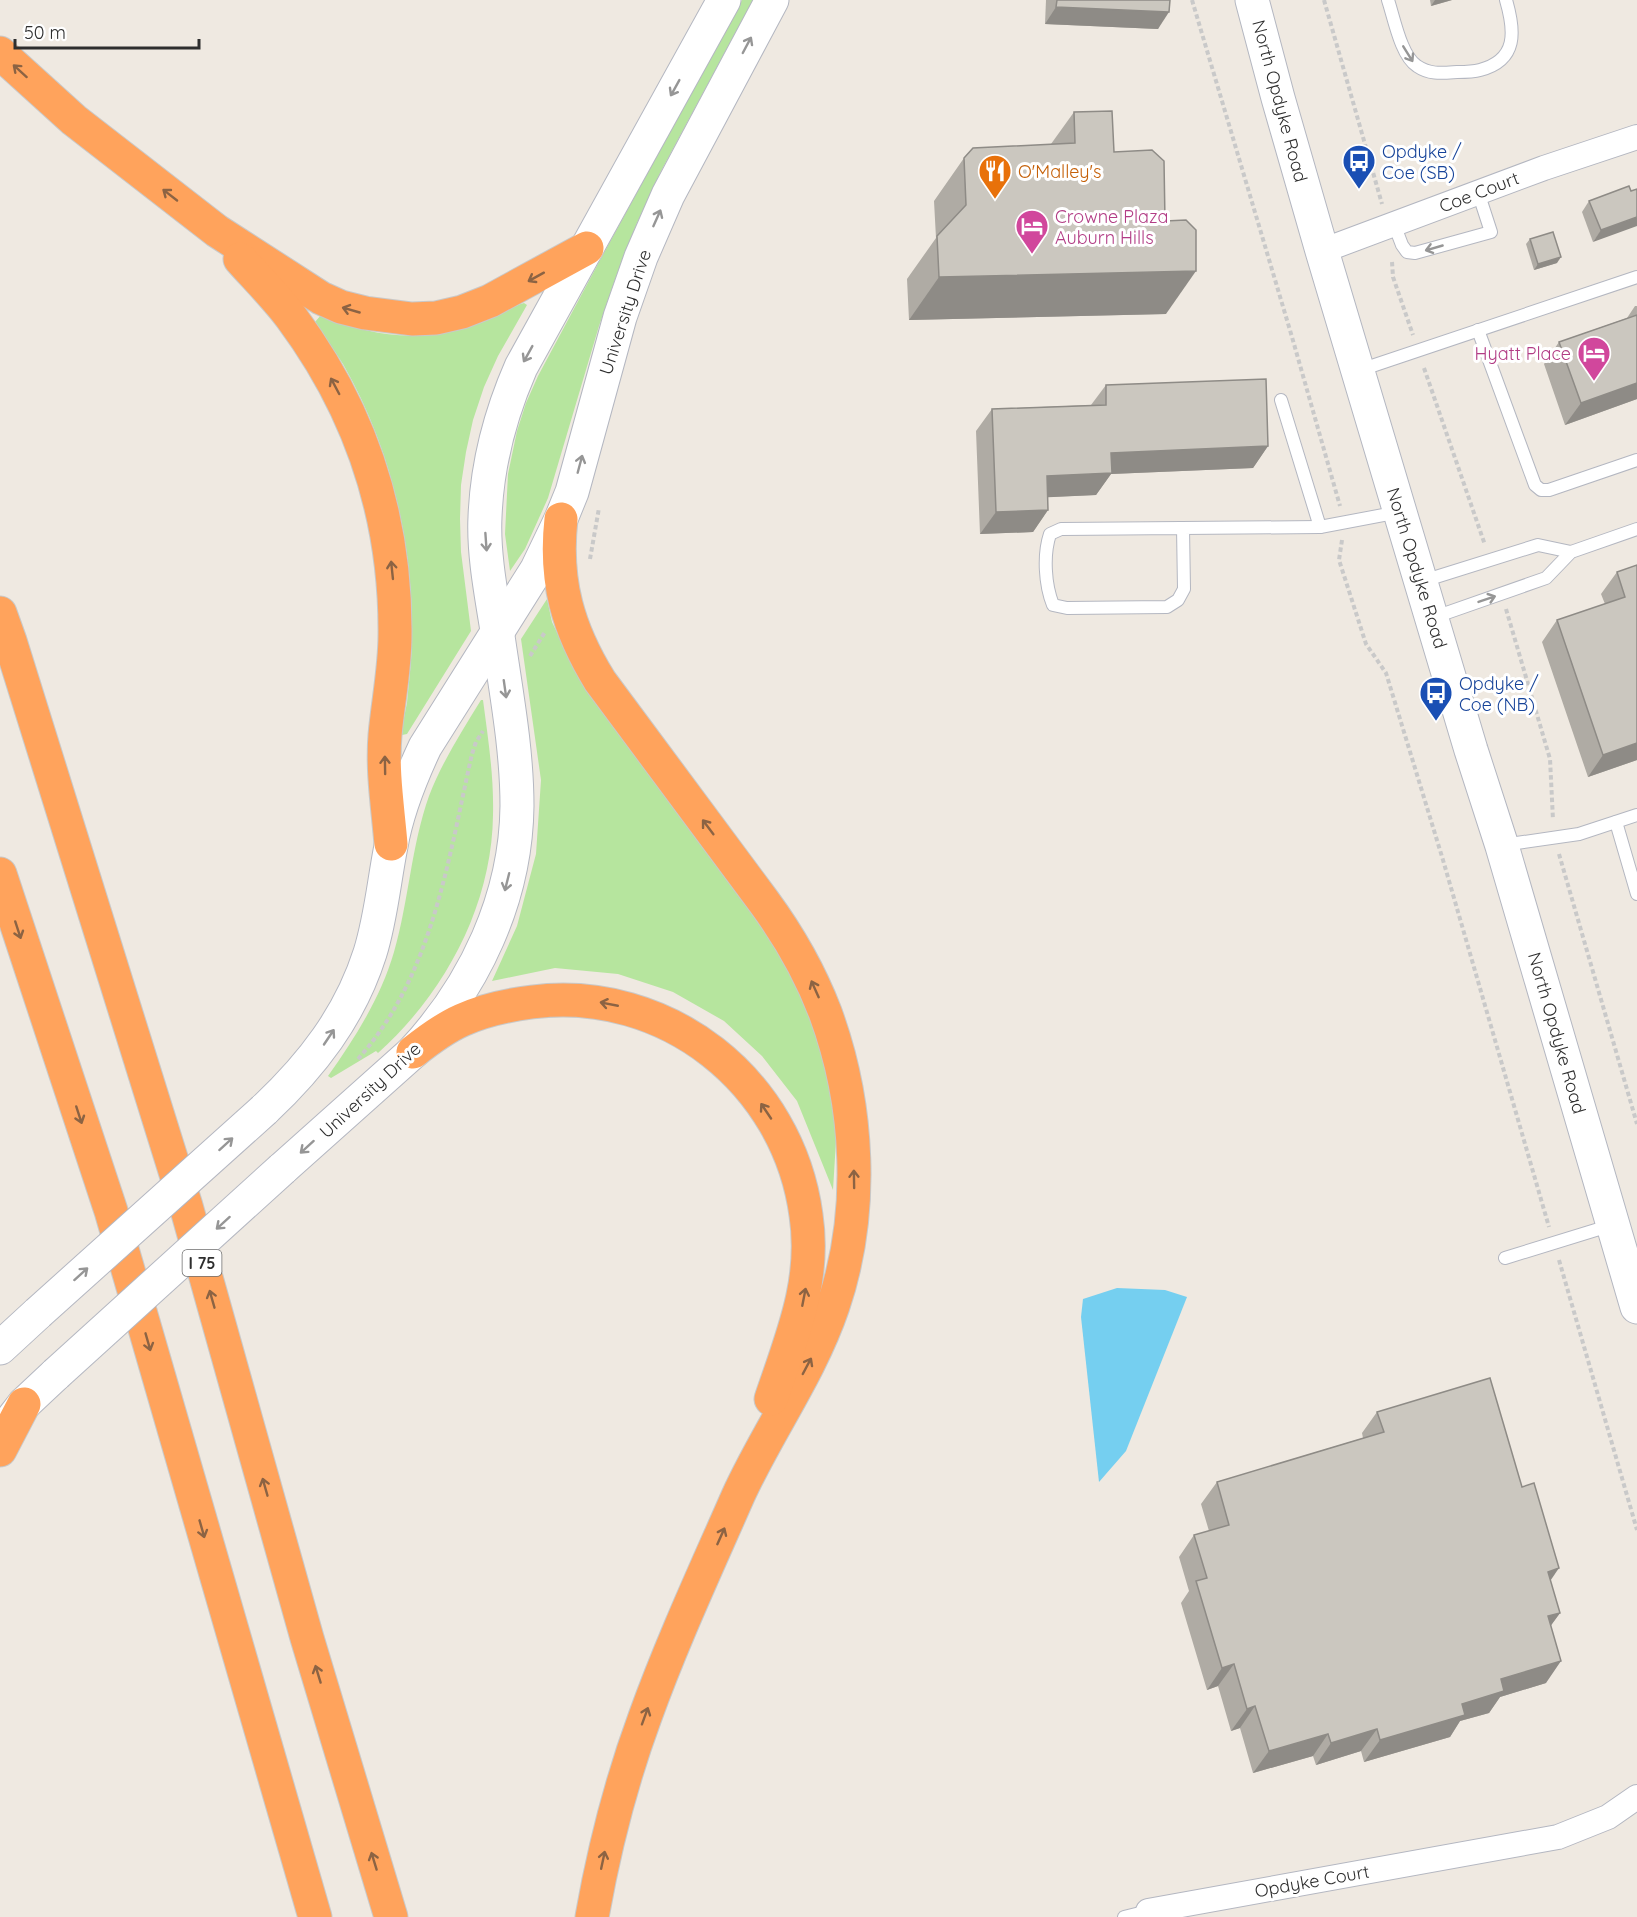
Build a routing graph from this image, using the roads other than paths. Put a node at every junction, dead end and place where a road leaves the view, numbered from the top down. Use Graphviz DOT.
graph roads {
  1 [pos="724,0"];
  2 [pos="772,0"];
  3 [pos="1252,0"];
  4 [pos="1388,0"];
  5 [pos="1506,0"];
  6 [pos="0,53"];
  7 [pos="1637,137"];
  8 [pos="1478,192"];
  9 [pos="1394,224"];
  10 [pos="217,231"];
  11 [pos="587,248"];
  12 [pos="1322,251"];
  13 [pos="1637,277"];
  14 [pos="1478,330"];
  15 [pos="1359,370"];
  16 [pos="1281,400"];
  17 [pos="1637,460"];
  18 [pos="1400,511"];
  19 [pos="561,519"];
  20 [pos="1320,526"];
  21 [pos="1183,528"];
  22 [pos="1637,529"];
  23 [pos="1571,552"];
  24 [pos="1421,582"];
  25 [pos="0,613"];
  26 [pos="1432,618"];
  27 [pos="497,631"];
  28 [pos="1637,815"];
  29 [pos="1616,822"];
  30 [pos="391,844"];
  31 [pos="1502,846"];
  32 [pos="0,874"];
  33 [pos="1637,894"];
  34 [pos="413,1052"];
  35 [pos="1613,1224"];
  36 [pos="1505,1258"];
  37 [pos="1635,1294"];
  38 [pos="0,1348"];
  39 [pos="24,1404"];
  40 [pos="0,1436"];
  41 [pos="0,1450"];
  42 [pos="740,1492"];
  43 [pos="1637,1797"];
  44 [pos="1608,1817"];
  45 [pos="1637,1820"];
  46 [pos="1148,1911"];
  47 [pos="315,1917"];
  48 [pos="391,1917"];
  49 [pos="592,1917"];
  50 [pos="1124,1917"];
  1 -- 11 [label="main road, University Drive, one-way"];
  19 -- 2 [label="main road, University Drive, one-way"];
  3 -- 12 [label="main road, North Opdyke Road"];
  4 -- 5 [label="lane, one-way"];
  10 -- 6 [label="highway, one-way"];
  7 -- 8 [label="street, Coe Court"];
  8 -- 9 [label="street, Coe Court"];
  8 -- 9 [label="lane, one-way"];
  9 -- 12 [label="street, Coe Court"];
  11 -- 10 [label="highway, one-way"];
  30 -- 10 [label="highway, one-way"];
  11 -- 27 [label="main road, University Drive, one-way"];
  12 -- 15 [label="main road, North Opdyke Road"];
  13 -- 14 [label="lane"];
  14 -- 15 [label="lane"];
  14 -- 17 [label="lane"];
  15 -- 18 [label="main road, North Opdyke Road"];
  16 -- 20 [label="lane"];
  18 -- 20 [label="lane"];
  18 -- 24 [label="main road, North Opdyke Road"];
  19 -- 27 [label="main road, University Drive"];
  42 -- 19 [label="highway, one-way"];
  20 -- 21 [label="lane"];
  21 -- 21 [label="lane"];
  22 -- 23 [label="lane"];
  23 -- 24 [label="lane"];
  26 -- 23 [label="lane, one-way"];
  24 -- 26 [label="main road, North Opdyke Road"];
  48 -- 25 [label="highway, I 75, one-way"];
  26 -- 31 [label="main road, North Opdyke Road"];
  27 -- 30 [label="main road, University Drive"];
  27 -- 34 [label="main road, University Drive, one-way"];
  28 -- 29 [label="lane"];
  29 -- 31 [label="lane"];
  29 -- 33 [label="lane"];
  38 -- 30 [label="main road, University Drive, one-way, bridge"];
  31 -- 35 [label="main road, North Opdyke Road"];
  32 -- 47 [label="highway, one-way"];
  34 -- 39 [label="main road, University Drive, one-way, bridge"];
  42 -- 34 [label="highway, one-way"];
  35 -- 36 [label="lane"];
  35 -- 37 [label="main road, North Opdyke Road"];
  39 -- 40 [label="main road, University Drive"];
  39 -- 41 [label="highway"];
  49 -- 42 [label="highway, one-way"];
  43 -- 44 [label="street"];
  44 -- 45 [label="street"];
  44 -- 46 [label="street, Opdyke Court"];
  46 -- 50 [label="lane"];
}
